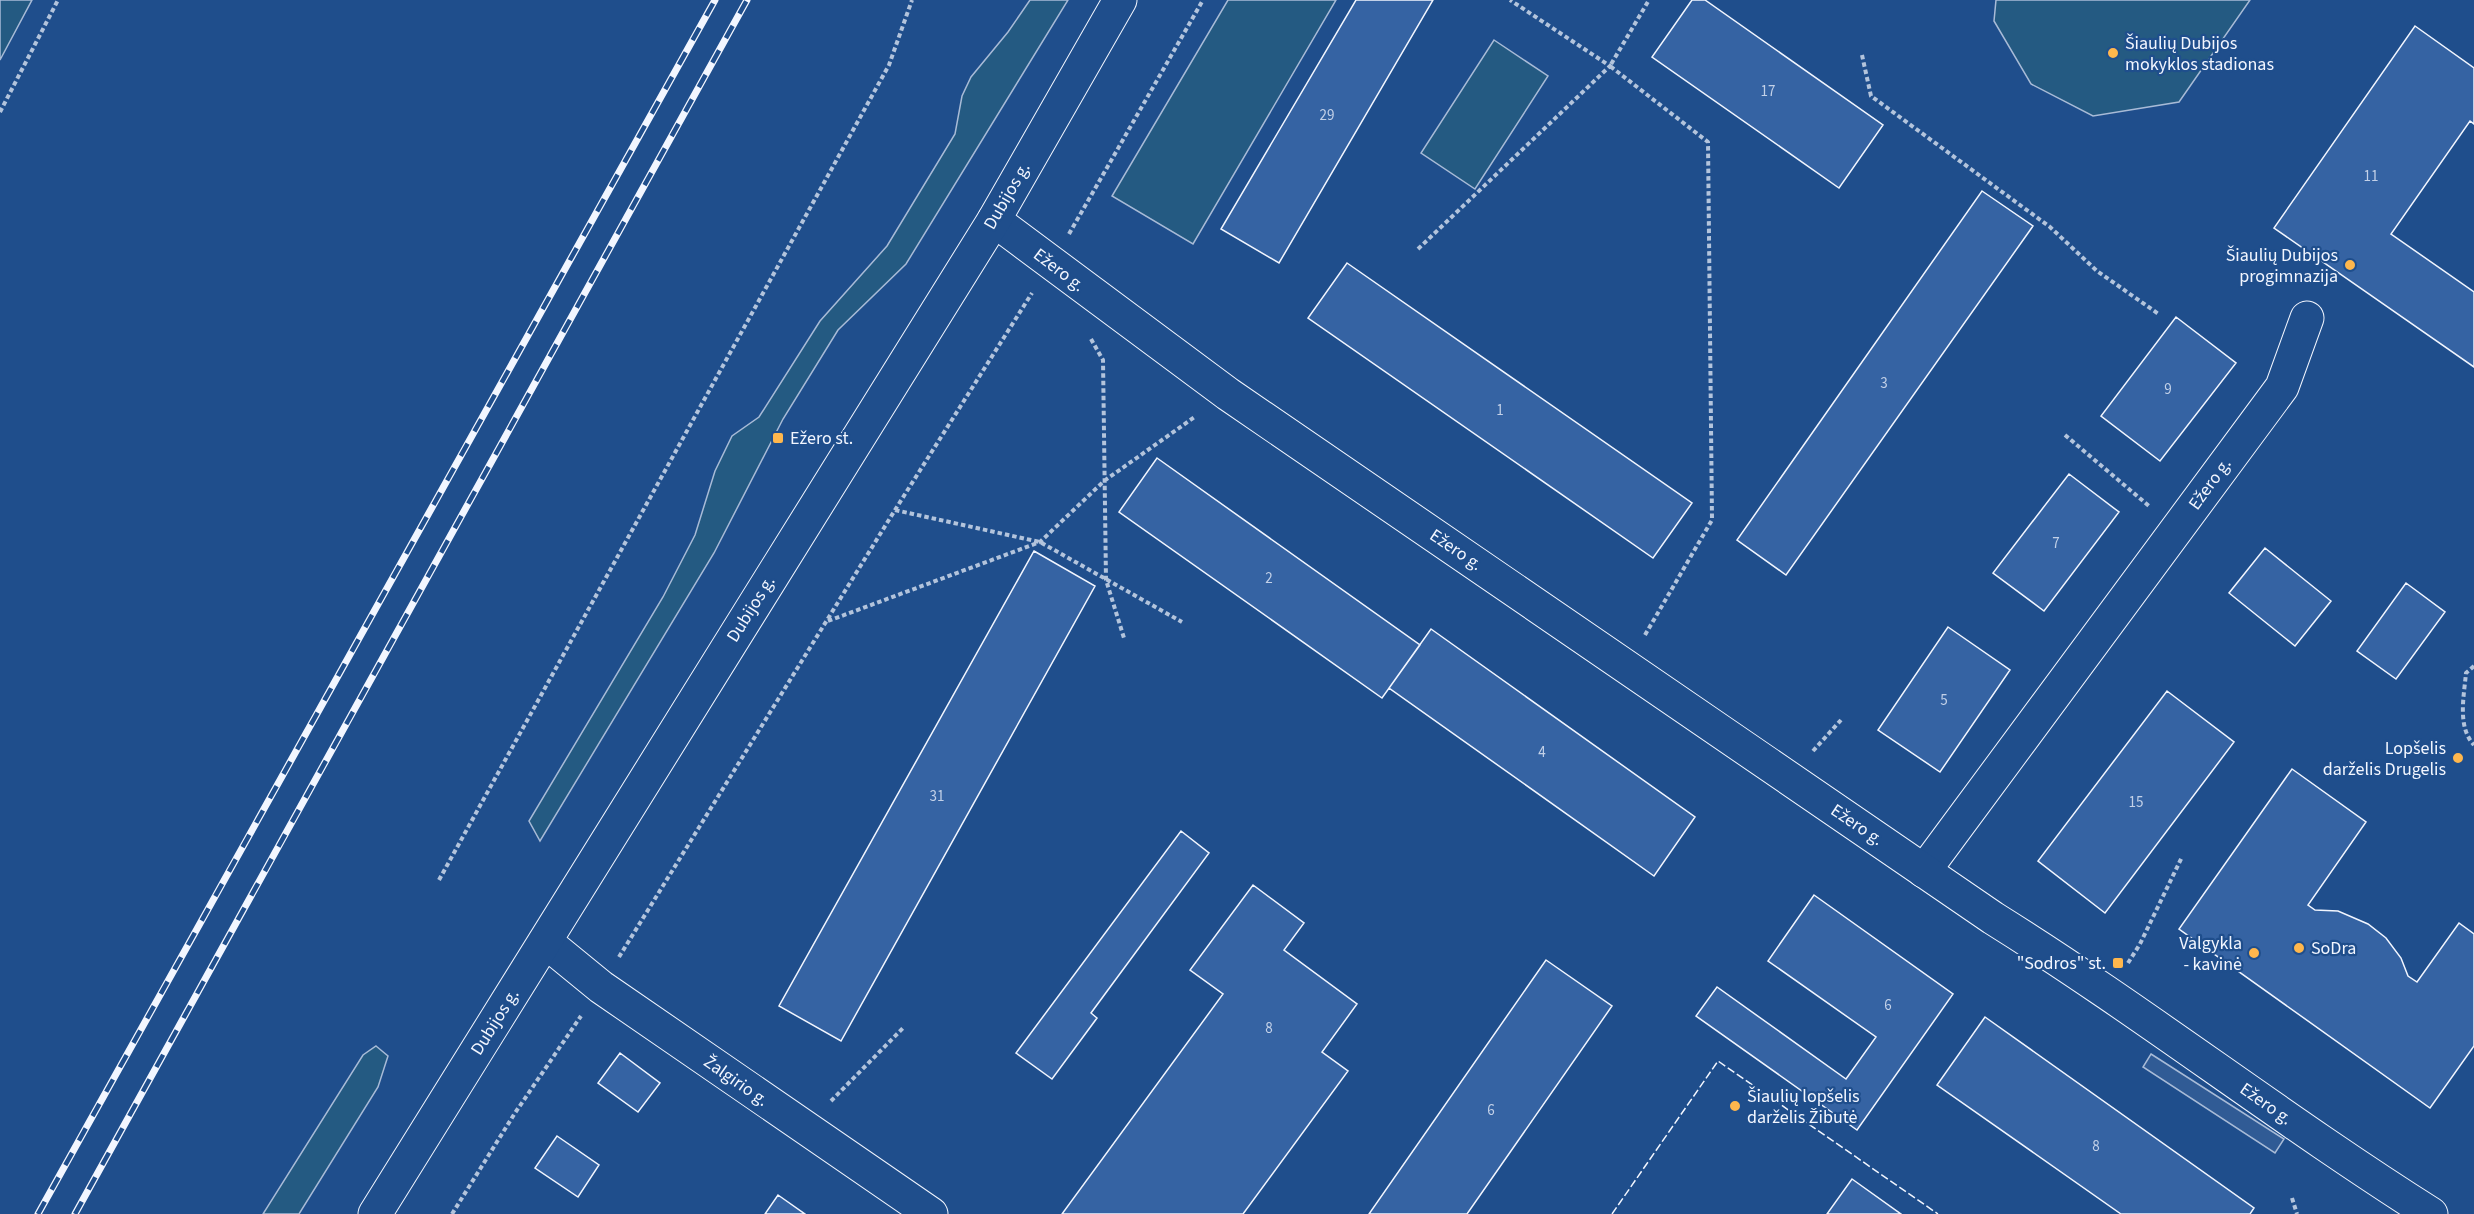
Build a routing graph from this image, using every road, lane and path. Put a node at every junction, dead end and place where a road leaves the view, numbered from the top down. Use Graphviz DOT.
graph roads {
  1 [pos="58,0"];
  2 [pos="912,0"];
  3 [pos="1120,0"];
  4 [pos="1203,0"];
  5 [pos="1510,0"];
  6 [pos="1649,0"];
  7 [pos="1862,55"];
  8 [pos="1611,66"];
  9 [pos="0,112"];
  10 [pos="994,220"];
  11 [pos="1418,249"];
  12 [pos="1052,265"];
  13 [pos="2160,315"];
  14 [pos="2307,318"];
  15 [pos="1088,332"];
  16 [pos="1227,394"];
  17 [pos="2065,435"];
  18 [pos="1104,481"];
  19 [pos="895,510"];
  20 [pos="2177,529"];
  21 [pos="1040,542"];
  22 [pos="1106,580"];
  23 [pos="827,621"];
  24 [pos="1182,622"];
  25 [pos="1124,638"];
  26 [pos="2474,666"];
  27 [pos="1627,667"];
  28 [pos="2474,746"];
  29 [pos="2182,857"];
  30 [pos="1924,871"];
  31 [pos="439,880"];
  32 [pos="546,942"];
  33 [pos="2140,944"];
  34 [pos="601,987"];
  35 [pos="904,1027"];
  36 [pos="804,1129"];
  37 [pos="2292,1198"];
  38 [pos="375,1214"];
  39 [pos="452,1214"];
  40 [pos="931,1214"];
  41 [pos="2297,1214"];
  42 [pos="2431,1214"];
  1 -- 9 [label="path"];
  2 -- 31 [label="path"];
  3 -- 10 [label="main road, Dubijos g."];
  4 -- 12 [label="path"];
  5 -- 8 [label="path"];
  6 -- 8 [label="path"];
  7 -- 13 [label="path"];
  8 -- 11 [label="path"];
  8 -- 27 [label="path"];
  10 -- 12 [label="main road, Ežero g."];
  10 -- 32 [label="main road, Dubijos g."];
  12 -- 16 [label="main road, Ežero g."];
  12 -- 19 [label="path"];
  14 -- 20 [label="main road, Ežero g."];
  15 -- 18 [label="path"];
  16 -- 18 [label="path"];
  16 -- 27 [label="main road, Ežero g."];
  17 -- 20 [label="path"];
  18 -- 21 [label="path"];
  18 -- 22 [label="path"];
  19 -- 21 [label="path"];
  19 -- 23 [label="path"];
  20 -- 30 [label="main road, Ežero g."];
  21 -- 22 [label="path"];
  21 -- 23 [label="path"];
  22 -- 24 [label="path"];
  22 -- 25 [label="path"];
  23 -- 34 [label="path"];
  26 -- 28 [label="path"];
  27 -- 30 [label="main road, Ežero g."];
  29 -- 33 [label="path"];
  30 -- 42 [label="main road, Ežero g."];
  32 -- 34 [label="main road, Žalgirio g."];
  32 -- 38 [label="main road, Dubijos g."];
  34 -- 36 [label="main road, Žalgirio g."];
  34 -- 39 [label="path"];
  35 -- 36 [label="path"];
  36 -- 40 [label="main road, Žalgirio g."];
  37 -- 41 [label="path"];
}
